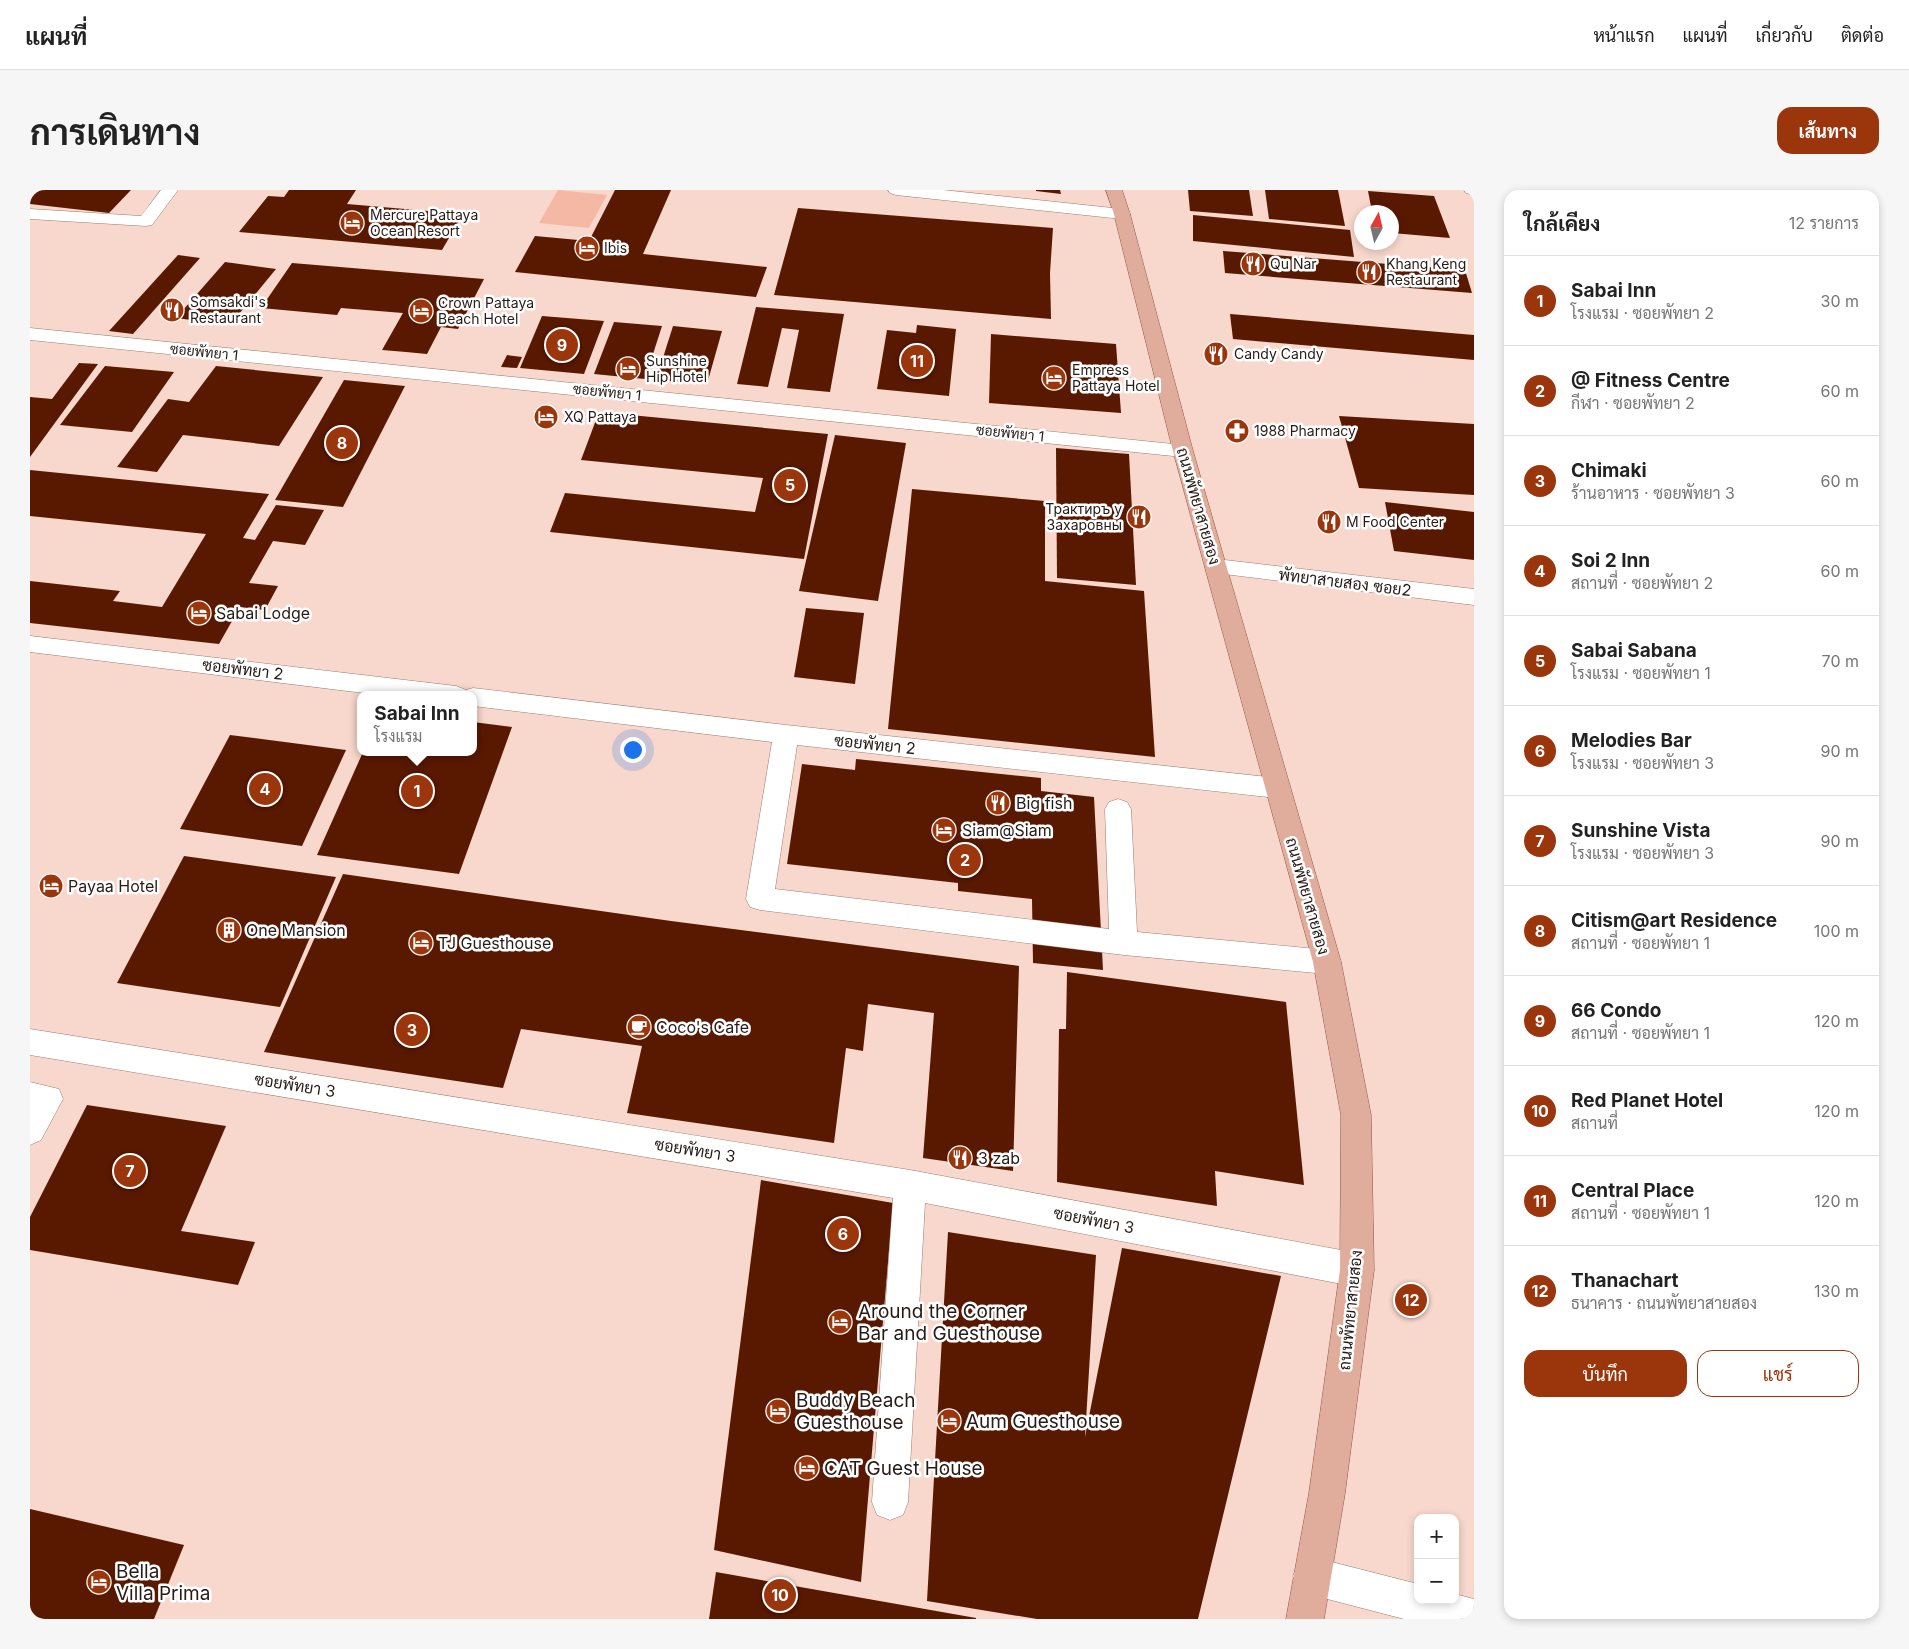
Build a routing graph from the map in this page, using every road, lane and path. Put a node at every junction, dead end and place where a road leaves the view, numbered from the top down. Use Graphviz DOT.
graph roads {
  1 [pos="170,190"];
  2 [pos="896,190"];
  3 [pos="1118,202"];
  4 [pos="30,214"];
  5 [pos="30,334"];
  6 [pos="1183,451"];
  7 [pos="1216,567"];
  8 [pos="1474,597"];
  9 [pos="30,644"];
  10 [pos="423,691"];
  11 [pos="477,697"];
  12 [pos="786,734"];
  13 [pos="1277,788"];
  14 [pos="1118,809"];
  15 [pos="1124,943"];
  16 [pos="1327,962"];
  17 [pos="30,1042"];
  18 [pos="30,1096"];
  19 [pos="30,1130"];
  20 [pos="910,1185"];
  21 [pos="1357,1270"];
  22 [pos="890,1502"];
  23 [pos="1312,1576"];
  24 [pos="1474,1618"];
  25 [pos="1305,1619"];
  1 -- 4 [label="street"];
  2 -- 3 [label="street"];
  3 -- 6 [label="main road, ถนนพัทยาสายสอง"];
  5 -- 6 [label="street, ซอยพัทยา 1"];
  6 -- 7 [label="main road, ถนนพัทยาสายสอง"];
  7 -- 8 [label="street, พัทยาสายสอง ซอย2"];
  7 -- 13 [label="main road, ถนนพัทยาสายสอง"];
  9 -- 10 [label="street, ซอยพัทยา 2"];
  11 -- 12 [label="street, ซอยพัทยา 2"];
  12 -- 13 [label="street, ซอยพัทยา 2"];
  12 -- 15 [label="street"];
  13 -- 16 [label="main road, ถนนพัทยาสายสอง"];
  14 -- 15 [label="street"];
  15 -- 16 [label="street"];
  16 -- 21 [label="main road, ถนนพัทยาสายสอง"];
  17 -- 20 [label="street, ซอยพัทยา 3"];
  18 -- 19 [label="street"];
  20 -- 21 [label="street, ซอยพัทยา 3"];
  20 -- 22 [label="street"];
  21 -- 23 [label="main road, ถนนพัทยาสายสอง"];
  23 -- 24 [label="street"];
  23 -- 25 [label="main road, ถนนพัทยาสายสอง"];
}
